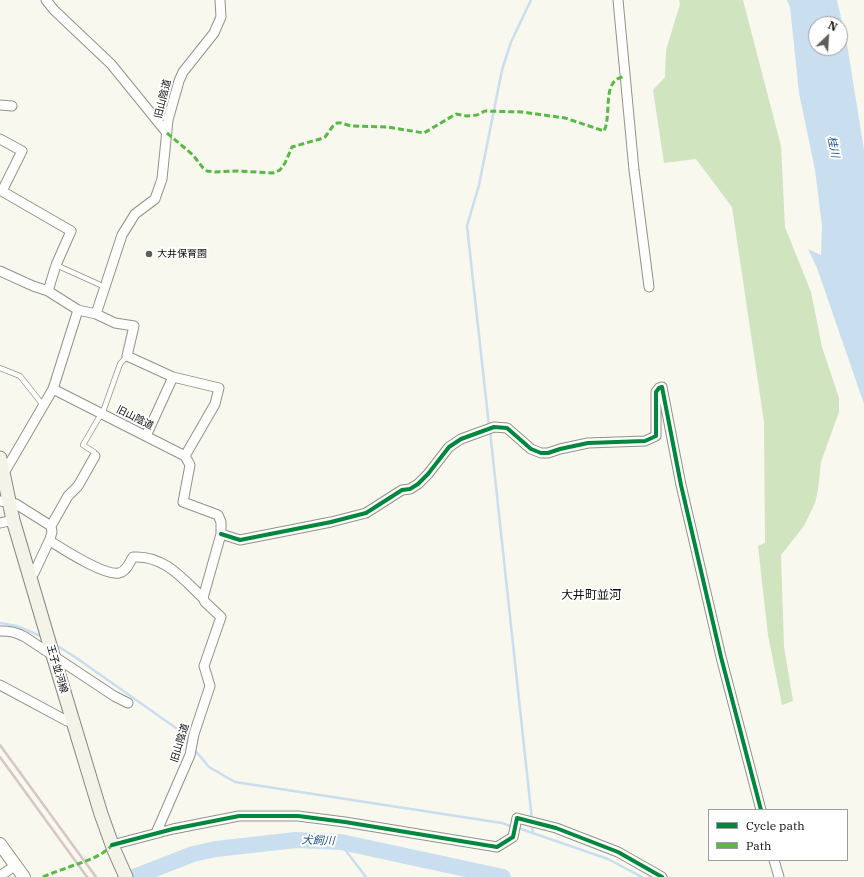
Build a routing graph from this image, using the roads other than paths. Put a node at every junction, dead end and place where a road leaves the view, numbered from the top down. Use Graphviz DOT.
graph roads {
  1 [pos="46,0"];
  2 [pos="220,0"];
  3 [pos="618,0"];
  4 [pos="0,105"];
  5 [pos="12,106"];
  6 [pos="167,133"];
  7 [pos="0,139"];
  8 [pos="1,190"];
  9 [pos="56,264"];
  10 [pos="0,271"];
  11 [pos="105,287"];
  12 [pos="649,287"];
  13 [pos="48,291"];
  14 [pos="78,310"];
  15 [pos="96,314"];
  16 [pos="126,356"];
  17 [pos="0,368"];
  18 [pos="173,377"];
  19 [pos="53,389"];
  20 [pos="43,405"];
  21 [pos="100,413"];
  22 [pos="146,436"];
  23 [pos="94,456"];
  24 [pos="185,456"];
  25 [pos="0,458"];
  26 [pos="4,474"];
  27 [pos="5,502"];
  28 [pos="13,520"];
  29 [pos="0,523"];
  30 [pos="51,526"];
  31 [pos="221,534"];
  32 [pos="50,541"];
  33 [pos="29,577"];
  34 [pos="203,598"];
  35 [pos="0,631"];
  36 [pos="52,654"];
  37 [pos="0,685"];
  38 [pos="128,703"];
  39 [pos="73,722"];
  40 [pos="761,809"];
  41 [pos="156,833"];
  42 [pos="0,844"];
  43 [pos="113,848"];
  44 [pos="774,861"];
  45 [pos="16,865"];
  46 [pos="0,876"];
  47 [pos="24,877"];
  48 [pos="126,877"];
  49 [pos="662,877"];
  50 [pos="780,877"];
  1 -- 6 [label="street"];
  2 -- 6 [label="street, 旧山陰道"];
  3 -- 12 [label="street"];
  4 -- 5 [label="street"];
  6 -- 11 [label="street, 旧山陰道"];
  7 -- 8 [label="street"];
  8 -- 9 [label="street"];
  9 -- 11 [label="lane"];
  9 -- 13 [label="street"];
  10 -- 13 [label="street"];
  11 -- 15 [label="street, 旧山陰道"];
  13 -- 14 [label="street"];
  14 -- 15 [label="street"];
  14 -- 19 [label="street"];
  15 -- 16 [label="street"];
  16 -- 18 [label="street"];
  16 -- 21 [label="lane"];
  17 -- 20 [label="lane"];
  18 -- 22 [label="street"];
  18 -- 24 [label="street"];
  19 -- 20 [label="street"];
  19 -- 21 [label="street, 旧山陰道"];
  20 -- 26 [label="street"];
  21 -- 22 [label="street, 旧山陰道"];
  21 -- 23 [label="lane"];
  22 -- 24 [label="street, 旧山陰道"];
  23 -- 30 [label="street"];
  24 -- 31 [label="street"];
  25 -- 26 [label="main road, 王子並河線"];
  26 -- 27 [label="main road, 王子並河線"];
  27 -- 28 [label="main road, 王子並河線"];
  27 -- 30 [label="street"];
  28 -- 29 [label="street"];
  28 -- 33 [label="main road, 王子並河線"];
  30 -- 32 [label="street"];
  31 -- 34 [label="street"];
  31 -- 40 [label="street"];
  32 -- 33 [label="street"];
  32 -- 34 [label="street"];
  33 -- 36 [label="main road, 王子並河線"];
  34 -- 41 [label="street, 旧山陰道"];
  35 -- 36 [label="street"];
  36 -- 38 [label="street"];
  36 -- 39 [label="main road, 王子並河線"];
  37 -- 39 [label="street"];
  39 -- 43 [label="main road, 王子並河線"];
  41 -- 43 [label="street"];
  41 -- 49 [label="street"];
  42 -- 45 [label="street"];
  43 -- 48 [label="main road, 王子並河線"];
  44 -- 50 [label="street"];
  45 -- 46 [label="street"];
  45 -- 47 [label="street"];
}
